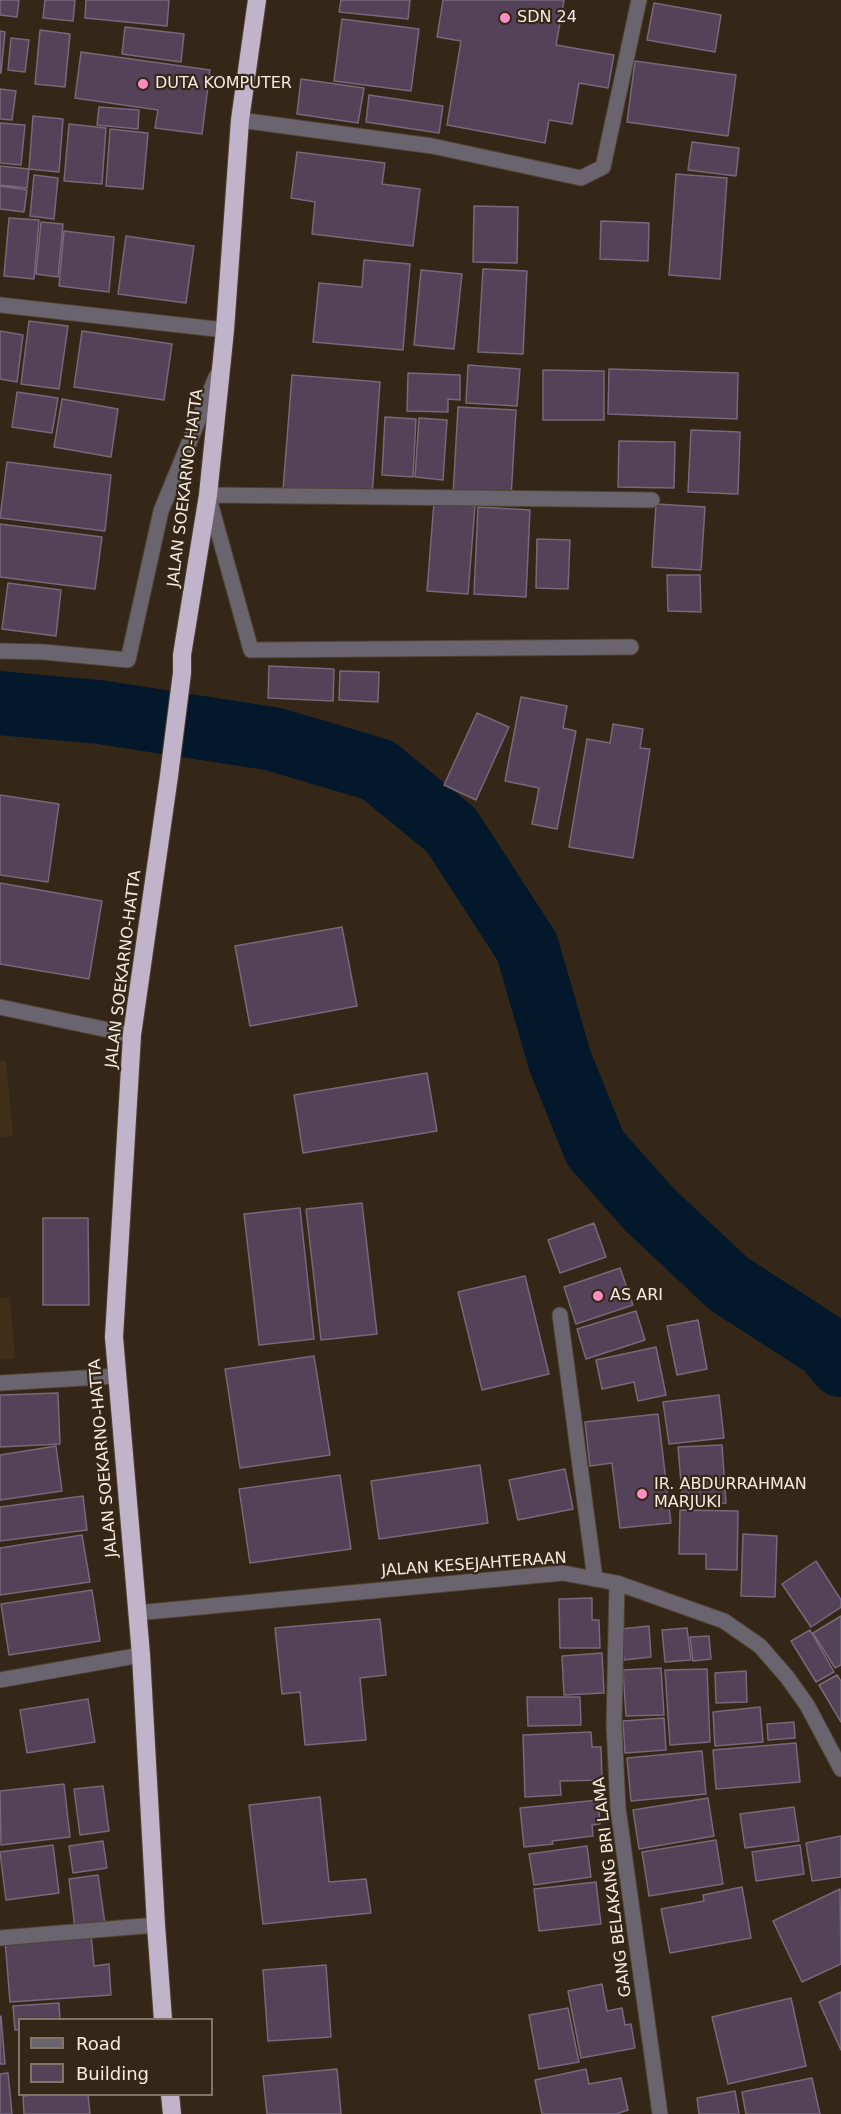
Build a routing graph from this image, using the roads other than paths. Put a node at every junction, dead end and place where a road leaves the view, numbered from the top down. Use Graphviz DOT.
graph roads {
  1 [pos="257,0"];
  2 [pos="639,0"];
  3 [pos="240,120"];
  4 [pos="0,305"];
  5 [pos="225,330"];
  6 [pos="220,368"];
  7 [pos="208,495"];
  8 [pos="652,500"];
  9 [pos="631,647"];
  10 [pos="0,651"];
  11 [pos="0,1007"];
  12 [pos="132,1035"];
  13 [pos="560,1314"];
  14 [pos="117,1376"];
  15 [pos="0,1383"];
  16 [pos="595,1579"];
  17 [pos="616,1583"];
  18 [pos="136,1613"];
  19 [pos="141,1655"];
  20 [pos="0,1680"];
  21 [pos="841,1769"];
  22 [pos="156,1925"];
  23 [pos="0,1938"];
  24 [pos="163,2018"];
  25 [pos="170,2096"];
  26 [pos="172,2114"];
  27 [pos="660,2114"];
  1 -- 3 [label="highway, JALAN SOEKARNO-HATTA"];
  2 -- 3 [label="street"];
  3 -- 5 [label="highway, JALAN SOEKARNO-HATTA"];
  4 -- 5 [label="street"];
  5 -- 6 [label="highway, JALAN SOEKARNO-HATTA"];
  6 -- 7 [label="highway, JALAN SOEKARNO-HATTA"];
  6 -- 10 [label="street"];
  7 -- 8 [label="street"];
  7 -- 9 [label="street"];
  7 -- 12 [label="highway, JALAN SOEKARNO-HATTA"];
  11 -- 12 [label="street"];
  12 -- 14 [label="highway, JALAN SOEKARNO-HATTA"];
  13 -- 16 [label="street"];
  14 -- 15 [label="street"];
  14 -- 18 [label="highway, JALAN SOEKARNO-HATTA"];
  16 -- 17 [label="street, JALAN KESEJAHTERAAN"];
  16 -- 18 [label="street, JALAN KESEJAHTERAAN"];
  17 -- 21 [label="street, JALAN KESEJAHTERAAN"];
  17 -- 27 [label="street, GANG BELAKANG BRI LAMA"];
  18 -- 19 [label="highway, JALAN SOEKARNO-HATTA"];
  19 -- 20 [label="street"];
  19 -- 22 [label="highway, JALAN SOEKARNO-HATTA"];
  22 -- 23 [label="street"];
  22 -- 24 [label="highway, JALAN SOEKARNO-HATTA"];
  25 -- 26 [label="highway"];
}
